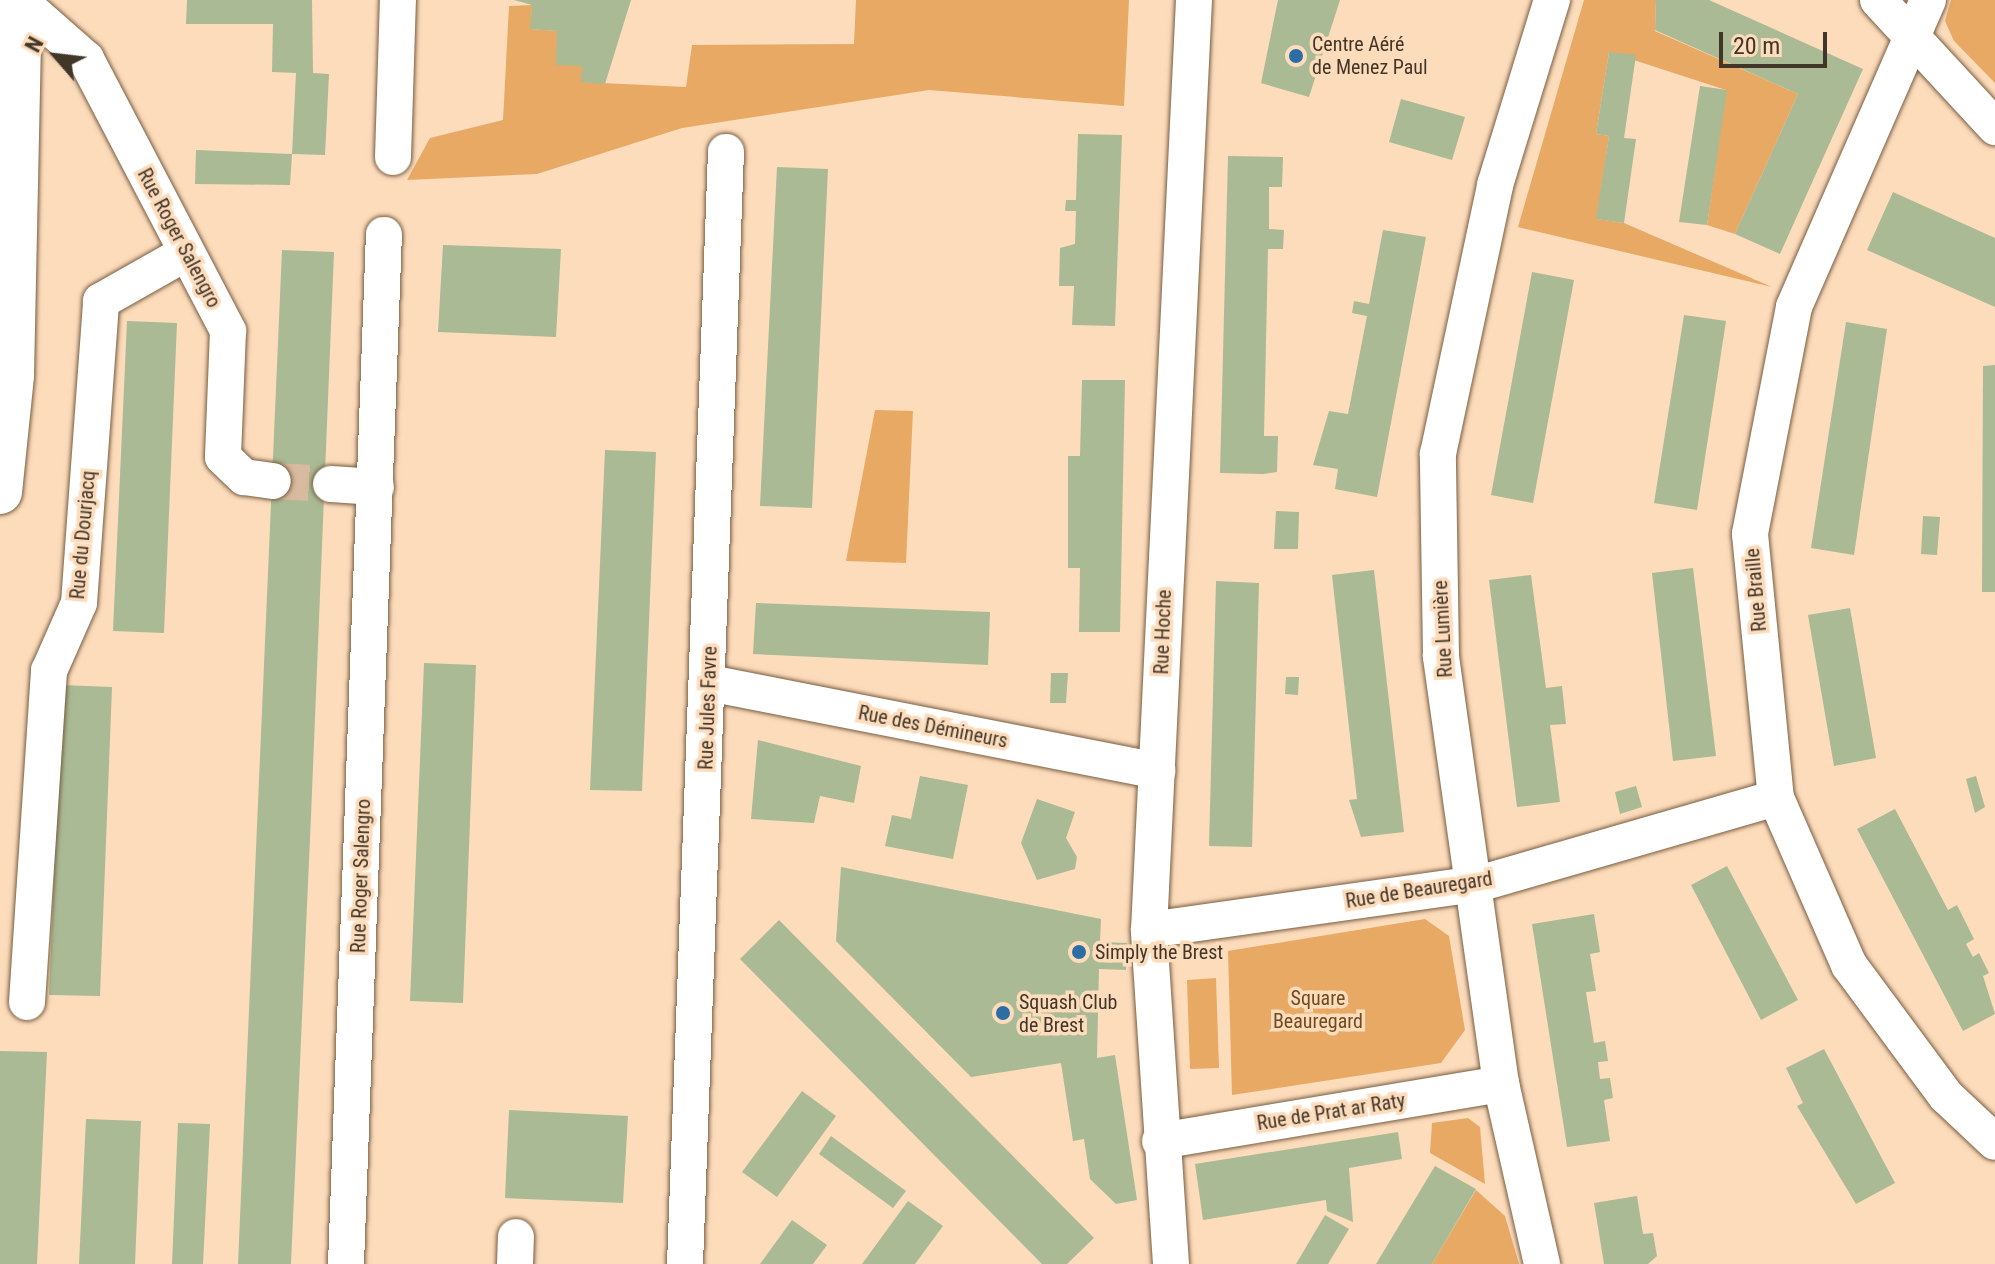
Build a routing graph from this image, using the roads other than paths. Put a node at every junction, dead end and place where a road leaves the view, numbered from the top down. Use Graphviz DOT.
graph roads {
  1 [pos="398,0"];
  2 [pos="1194,0"];
  3 [pos="1552,0"];
  4 [pos="1878,0"];
  5 [pos="1928,0"];
  6 [pos="20,1"];
  7 [pos="1910,40"];
  8 [pos="1995,127"];
  9 [pos="726,152"];
  10 [pos="393,157"];
  11 [pos="9,162"];
  12 [pos="384,235"];
  13 [pos="184,254"];
  14 [pos="273,481"];
  15 [pos="331,484"];
  16 [pos="376,487"];
  17 [pos="0,492"];
  18 [pos="709,683"];
  19 [pos="1157,771"];
  20 [pos="1776,798"];
  21 [pos="1478,884"];
  22 [pos="1149,930"];
  23 [pos="27,1002"];
  24 [pos="1501,1084"];
  25 [pos="1160,1141"];
  26 [pos="1995,1142"];
  27 [pos="346,1264"];
  28 [pos="685,1264"];
  29 [pos="1171,1264"];
  30 [pos="1542,1264"];
  1 -- 10 [label="street"];
  2 -- 19 [label="street, Rue Hoche"];
  3 -- 21 [label="street, Rue Lumière"];
  4 -- 7 [label="street"];
  5 -- 7 [label="street, Rue Braille"];
  6 -- 11 [label="main road"];
  6 -- 13 [label="street, Rue Roger Salengro"];
  7 -- 8 [label="street"];
  7 -- 20 [label="street, Rue Braille"];
  9 -- 18 [label="street, Rue Jules Favre"];
  11 -- 17 [label="main road"];
  12 -- 16 [label="street, Rue Roger Salengro"];
  13 -- 14 [label="street, Rue Roger Salengro"];
  13 -- 23 [label="street, Rue du Dourjacq"];
  15 -- 16 [label="street"];
  16 -- 27 [label="street, Rue Roger Salengro"];
  18 -- 19 [label="street, Rue des Démineurs"];
  18 -- 28 [label="street, Rue Jules Favre"];
  19 -- 22 [label="street, Rue Hoche"];
  20 -- 21 [label="street, Rue de Beauregard"];
  20 -- 26 [label="street, Rue Braille"];
  21 -- 22 [label="street, Rue de Beauregard"];
  21 -- 24 [label="street, Rue Lumière"];
  22 -- 25 [label="street, Rue Hoche"];
  24 -- 25 [label="street, Rue de Prat ar Raty"];
  24 -- 30 [label="street, Rue Lumière"];
  25 -- 29 [label="street, Rue Hoche"];
}
